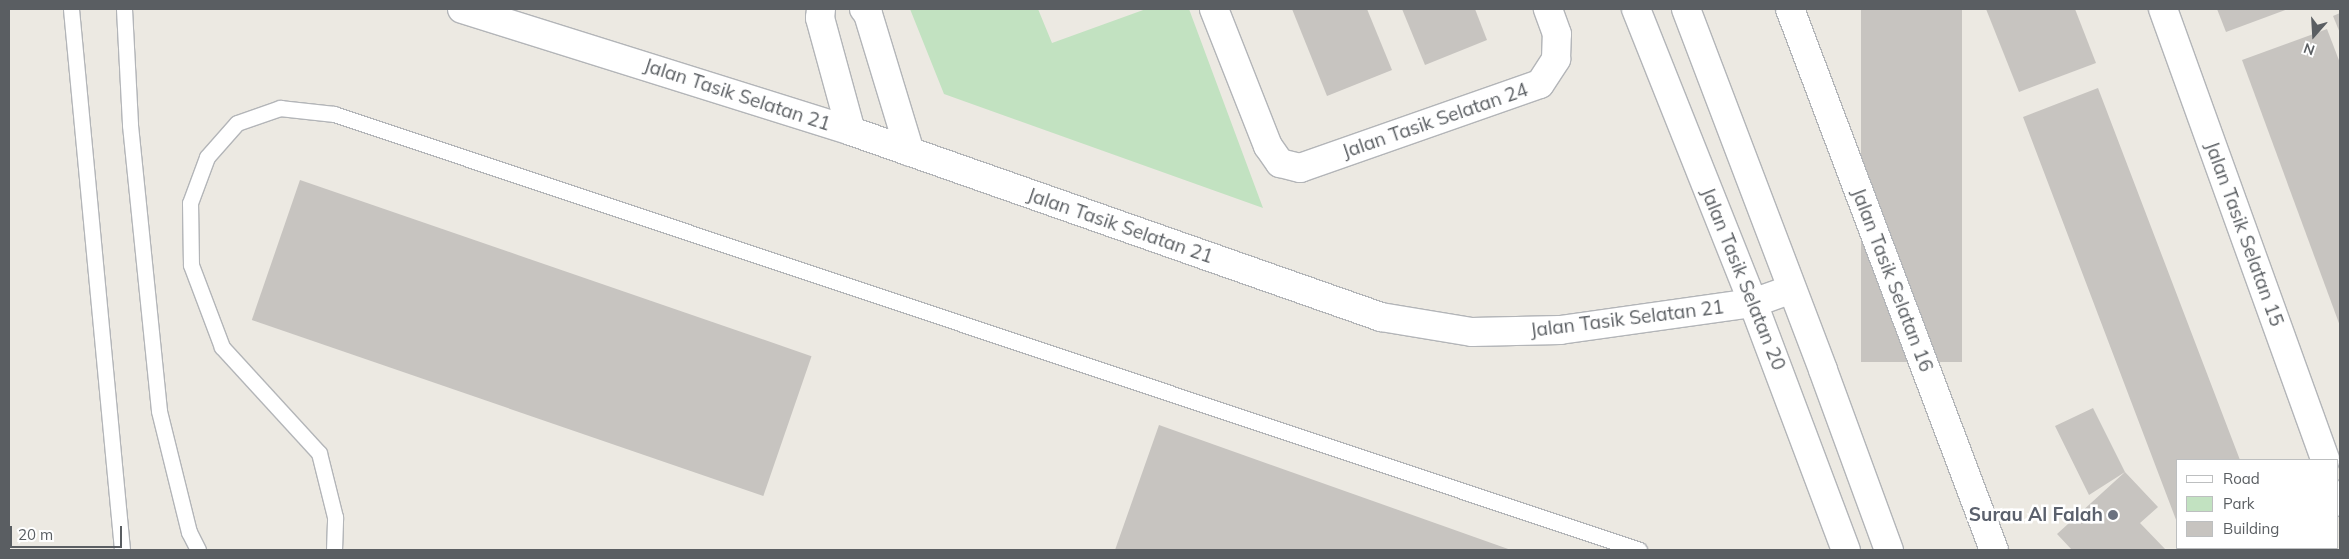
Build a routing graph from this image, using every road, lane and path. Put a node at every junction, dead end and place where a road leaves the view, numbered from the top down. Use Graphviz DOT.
graph roads {
  1 [pos="71,9"];
  2 [pos="124,9"];
  3 [pos="462,9"];
  4 [pos="821,9"];
  5 [pos="864,9"];
  6 [pos="1214,9"];
  7 [pos="1548,9"];
  8 [pos="1636,9"];
  9 [pos="1686,9"];
  10 [pos="1790,9"];
  11 [pos="2163,9"];
  12 [pos="851,132"];
  13 [pos="910,152"];
  14 [pos="1792,289"];
  15 [pos="1753,303"];
  16 [pos="1823,370"];
  17 [pos="1784,382"];
  18 [pos="2325,459"];
  19 [pos="122,550"];
  20 [pos="198,550"];
  21 [pos="334,550"];
  22 [pos="1639,550"];
  23 [pos="1846,550"];
  24 [pos="1889,550"];
  25 [pos="1994,550"];
  1 -- 19 [label="lane"];
  2 -- 20 [label="lane"];
  3 -- 12 [label="street, Jalan Tasik Selatan 21"];
  4 -- 12 [label="street"];
  5 -- 13 [label="street"];
  6 -- 7 [label="street, Jalan Tasik Selatan 24"];
  8 -- 15 [label="street, Jalan Tasik Selatan 20"];
  9 -- 14 [label="street"];
  10 -- 25 [label="street, Jalan Tasik Selatan 16"];
  11 -- 18 [label="street, Jalan Tasik Selatan 15"];
  12 -- 13 [label="street, Jalan Tasik Selatan 21"];
  13 -- 15 [label="street, Jalan Tasik Selatan 21"];
  14 -- 15 [label="street, Jalan Tasik Selatan 21"];
  14 -- 16 [label="street"];
  15 -- 17 [label="street, Jalan Tasik Selatan 20"];
  16 -- 17 [label="street"];
  16 -- 24 [label="street"];
  17 -- 23 [label="street, Jalan Tasik Selatan 20"];
  21 -- 22 [label="lane"];
}
